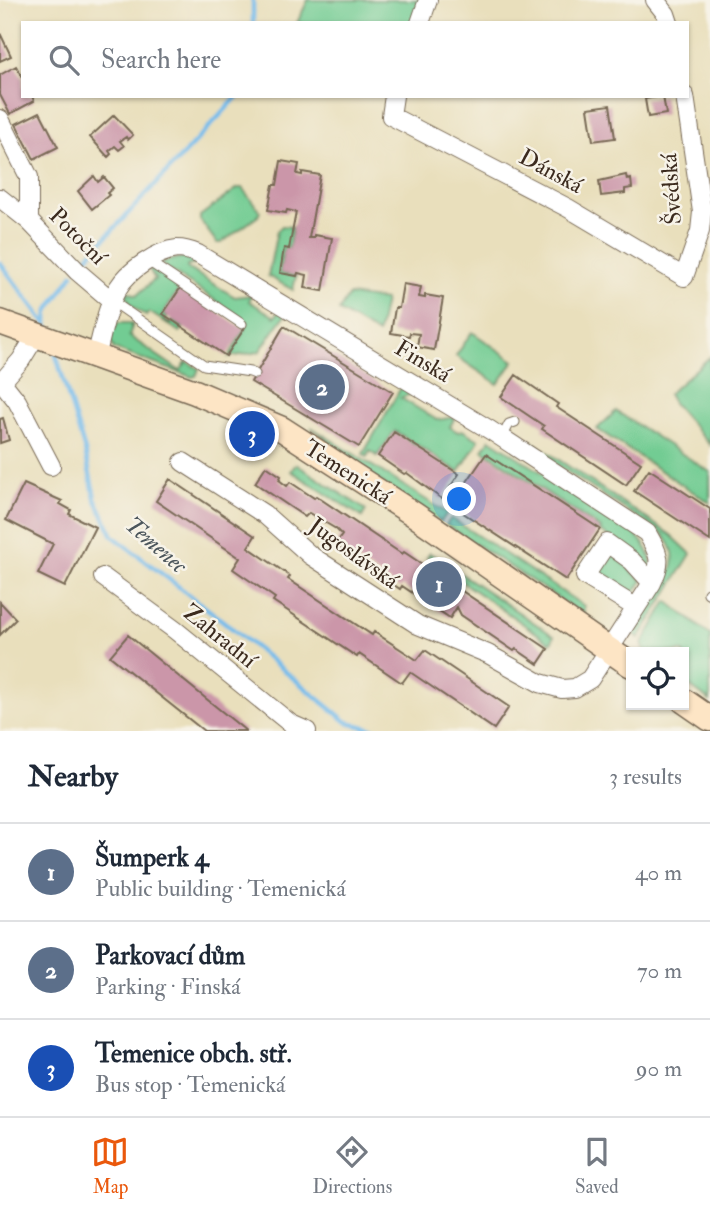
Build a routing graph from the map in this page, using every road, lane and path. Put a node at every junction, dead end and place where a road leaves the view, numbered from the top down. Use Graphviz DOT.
graph roads {
  1 [pos="428,0"];
  2 [pos="655,0"];
  3 [pos="421,21"];
  4 [pos="668,21"];
  5 [pos="394,98"];
  6 [pos="685,98"];
  7 [pos="0,119"];
  8 [pos="0,198"];
  9 [pos="29,221"];
  10 [pos="148,261"];
  11 [pos="684,277"];
  12 [pos="112,301"];
  13 [pos="0,322"];
  14 [pos="242,324"];
  15 [pos="41,336"];
  16 [pos="89,354"];
  17 [pos="255,374"];
  18 [pos="1,383"];
  19 [pos="515,422"];
  20 [pos="502,438"];
  21 [pos="183,462"];
  22 [pos="51,466"];
  23 [pos="103,577"];
  24 [pos="652,583"];
  25 [pos="635,607"];
  26 [pos="608,649"];
  27 [pos="626,662"];
  28 [pos="689,704"];
  29 [pos="710,719"];
  30 [pos="307,731"];
  1 -- 3 [label="street"];
  2 -- 4 [label="street"];
  5 -- 11 [label="street, Dánská"];
  6 -- 11 [label="street, Švédská"];
  7 -- 9 [label="street, Potoční"];
  8 -- 9 [label="street"];
  9 -- 12 [label="street, Potoční"];
  10 -- 12 [label="street, Finská"];
  10 -- 14 [label="lane"];
  10 -- 20 [label="street, Finská"];
  12 -- 16 [label="street, Finská"];
  12 -- 17 [label="lane"];
  13 -- 15 [label="street, Temenická"];
  15 -- 16 [label="street, Temenická"];
  15 -- 18 [label="street"];
  16 -- 26 [label="street, Temenická"];
  18 -- 22 [label="street"];
  19 -- 20 [label="lane"];
  20 -- 24 [label="street, Finská"];
  21 -- 26 [label="street, Jugoslávská"];
  23 -- 30 [label="street, Zahradní"];
  24 -- 25 [label="street, Finská"];
  24 -- 25 [label="street"];
  25 -- 26 [label="street, Finská"];
  26 -- 27 [label="street, Temenická"];
  28 -- 29 [label="street"];
}
